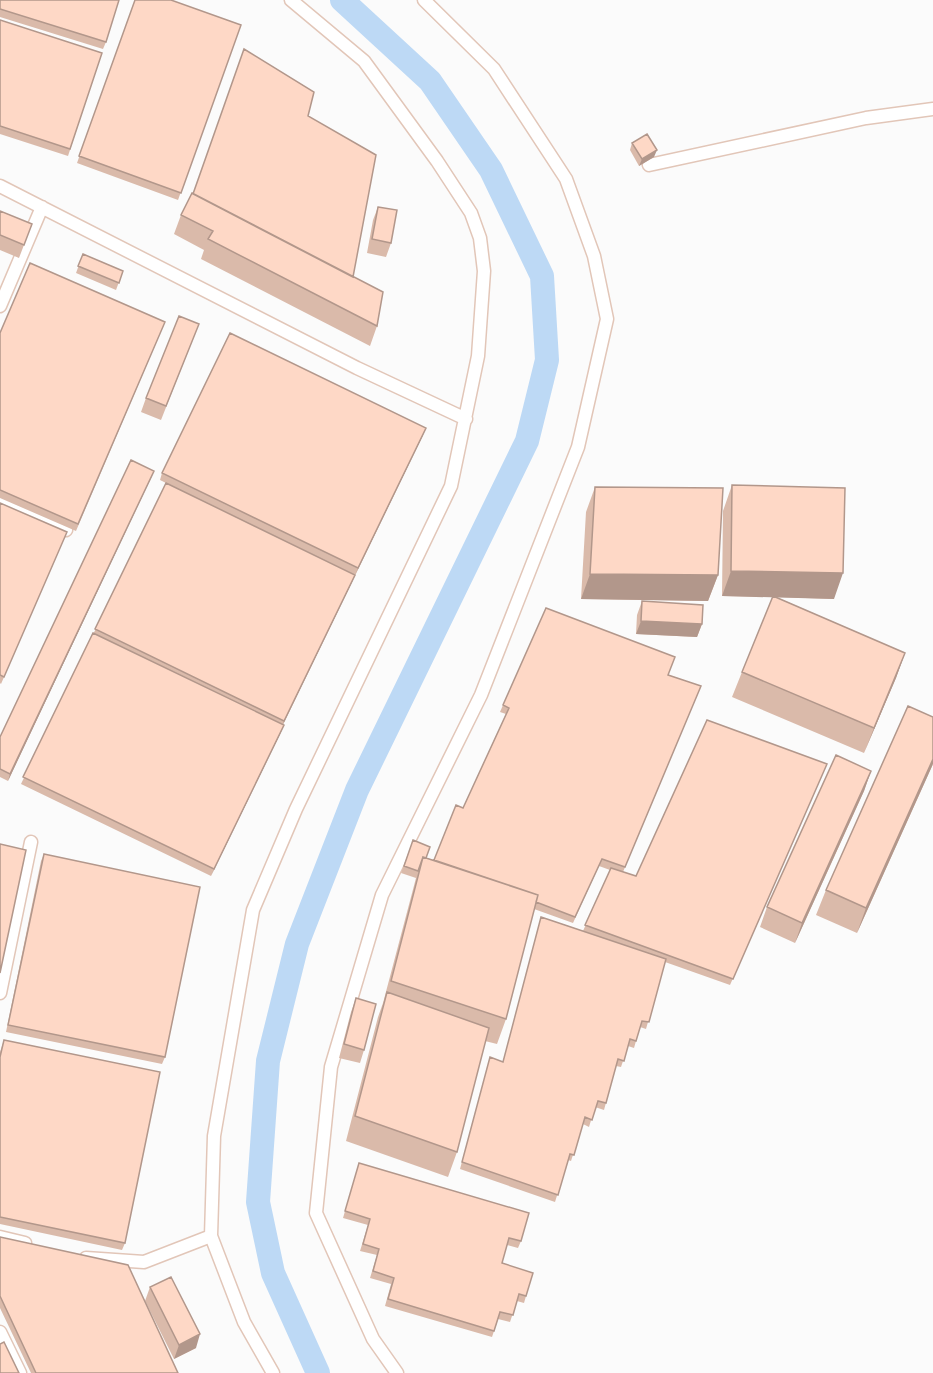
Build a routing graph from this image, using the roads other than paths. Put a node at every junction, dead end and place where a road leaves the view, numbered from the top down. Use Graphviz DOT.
graph roads {
  1 [pos="291,0"];
  2 [pos="424,0"];
  3 [pos="933,109"];
  4 [pos="649,165"];
  5 [pos="0,186"];
  6 [pos="42,207"];
  7 [pos="0,306"];
  8 [pos="466,419"];
  9 [pos="0,503"];
  10 [pos="66,530"];
  11 [pos="31,842"];
  12 [pos="0,993"];
  13 [pos="211,1236"];
  14 [pos="0,1237"];
  15 [pos="41,1247"];
  16 [pos="72,1255"];
  17 [pos="0,1332"];
  18 [pos="20,1373"];
  19 [pos="273,1373"];
  20 [pos="397,1373"];
  1 -- 8 [label="lane"];
  2 -- 20 [label="lane"];
  3 -- 4 [label="lane"];
  5 -- 6 [label="lane"];
  6 -- 7 [label="lane"];
  6 -- 8 [label="lane"];
  8 -- 13 [label="lane"];
  9 -- 10 [label="lane"];
  11 -- 12 [label="lane"];
  13 -- 16 [label="lane"];
  13 -- 19 [label="lane"];
  14 -- 15 [label="lane"];
  17 -- 18 [label="lane"];
}
